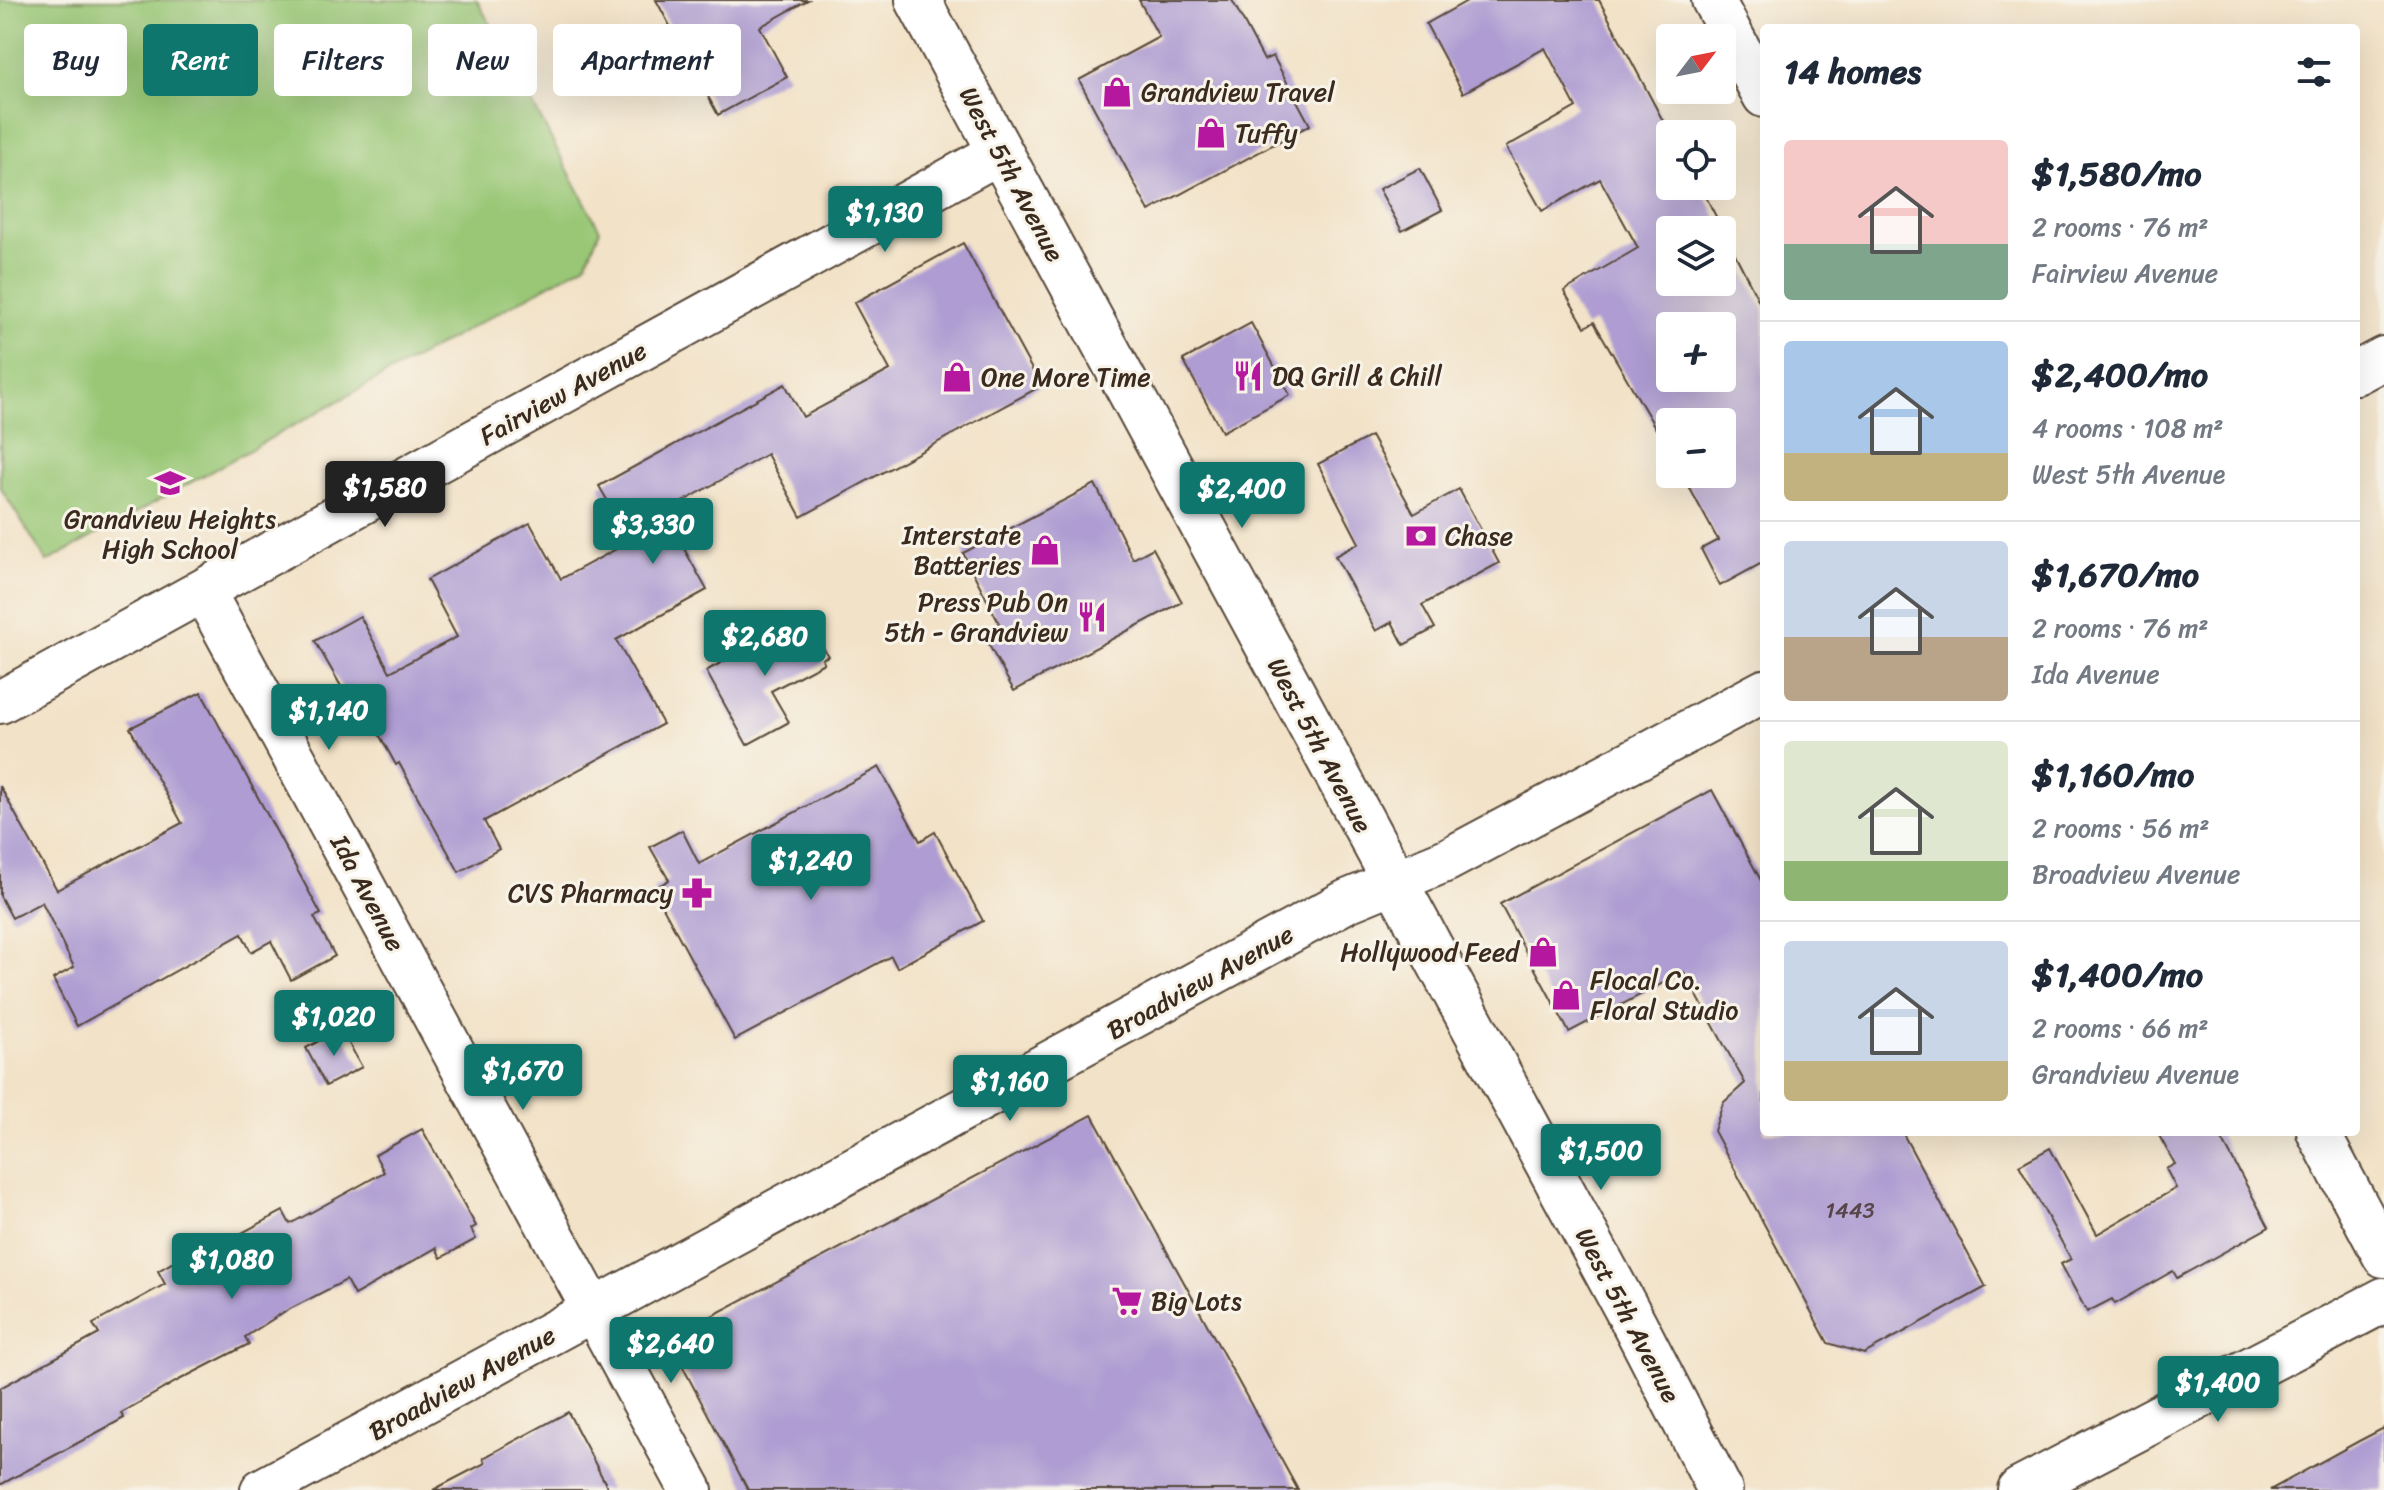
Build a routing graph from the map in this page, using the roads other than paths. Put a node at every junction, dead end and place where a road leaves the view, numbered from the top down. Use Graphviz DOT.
graph roads {
  1 [pos="918,0"];
  2 [pos="1713,0"];
  3 [pos="1760,88"];
  4 [pos="1000,152"];
  5 [pos="2384,358"];
  6 [pos="2360,371"];
  7 [pos="204,592"];
  8 [pos="1760,693"];
  9 [pos="0,702"];
  10 [pos="1394,882"];
  11 [pos="2320,1136"];
  12 [pos="2384,1256"];
  13 [pos="2384,1300"];
  14 [pos="594,1311"];
  15 [pos="262,1490"];
  16 [pos="691,1490"];
  17 [pos="1720,1490"];
  18 [pos="2020,1490"];
  1 -- 4 [label="main road, West 5th Avenue"];
  2 -- 3 [label="street"];
  4 -- 7 [label="street, Fairview Avenue"];
  4 -- 10 [label="main road, West 5th Avenue"];
  5 -- 6 [label="street"];
  7 -- 9 [label="street, Fairview Avenue"];
  7 -- 14 [label="street, Ida Avenue"];
  8 -- 10 [label="street, Broadview Avenue"];
  10 -- 14 [label="street, Broadview Avenue"];
  10 -- 17 [label="main road, West 5th Avenue"];
  11 -- 12 [label="street"];
  13 -- 18 [label="main road"];
  14 -- 15 [label="street, Broadview Avenue"];
  14 -- 16 [label="street, Ida Avenue"];
}
